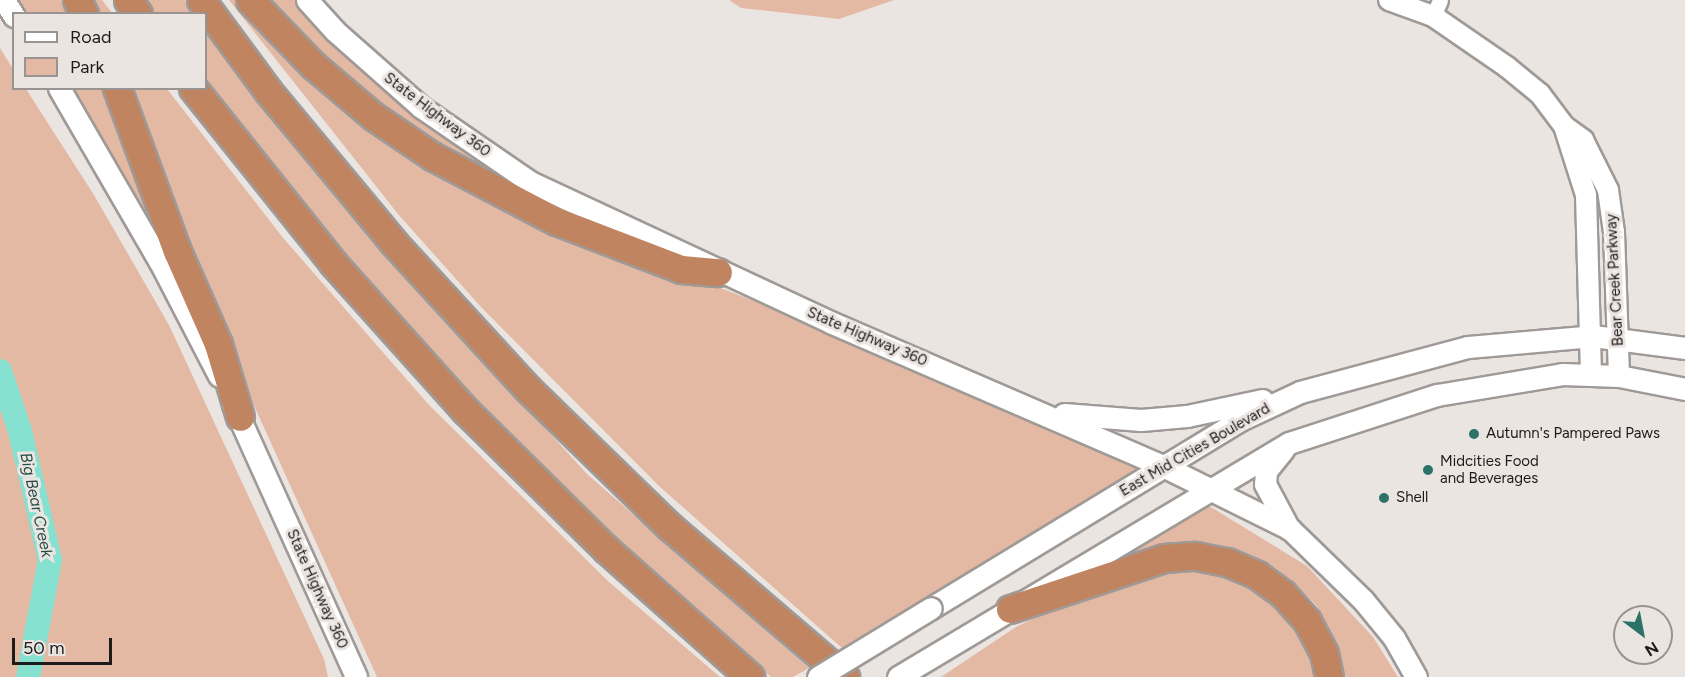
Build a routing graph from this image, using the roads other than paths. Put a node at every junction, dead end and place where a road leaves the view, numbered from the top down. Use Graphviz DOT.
graph roads {
  1 [pos="4,0"];
  2 [pos="201,0"];
  3 [pos="249,0"];
  4 [pos="307,0"];
  5 [pos="1389,0"];
  6 [pos="1437,8"];
  7 [pos="12,13"];
  8 [pos="59,90"];
  9 [pos="118,90"];
  10 [pos="195,90"];
  11 [pos="1564,126"];
  12 [pos="718,272"];
  13 [pos="1593,336"];
  14 [pos="1619,338"];
  15 [pos="1685,348"];
  16 [pos="1591,374"];
  17 [pos="1618,376"];
  18 [pos="1685,388"];
  19 [pos="1300,392"];
  20 [pos="1047,413"];
  21 [pos="240,417"];
  22 [pos="1288,442"];
  23 [pos="1163,466"];
  24 [pos="1208,488"];
  25 [pos="1290,530"];
  26 [pos="1010,609"];
  27 [pos="356,677"];
  28 [pos="750,677"];
  29 [pos="818,677"];
  30 [pos="845,677"];
  31 [pos="898,677"];
  32 [pos="1329,677"];
  33 [pos="1416,677"];
  1 -- 7 [label="main road"];
  2 -- 30 [label="highway"];
  3 -- 12 [label="highway"];
  4 -- 12 [label="main road, State Highway 360"];
  5 -- 6 [label="street, Bear Creek Parkway"];
  6 -- 11 [label="street, Bear Creek Parkway"];
  8 -- 21 [label="main road, State Highway 360"];
  9 -- 21 [label="highway"];
  10 -- 28 [label="highway"];
  11 -- 13 [label="street, Bear Creek Parkway"];
  11 -- 14 [label="street, Bear Creek Parkway"];
  12 -- 20 [label="main road, State Highway 360"];
  13 -- 14 [label="main road, East Mid Cities Boulevard"];
  13 -- 16 [label="street, Bear Creek Parkway"];
  13 -- 19 [label="main road, East Mid Cities Boulevard"];
  14 -- 15 [label="main road, East Mid Cities Boulevard"];
  14 -- 17 [label="street, Bear Creek Parkway"];
  16 -- 17 [label="main road"];
  16 -- 22 [label="main road"];
  17 -- 18 [label="main road"];
  19 -- 20 [label="main road"];
  19 -- 23 [label="main road, East Mid Cities Boulevard"];
  20 -- 23 [label="main road, State Highway 360"];
  21 -- 27 [label="main road, State Highway 360"];
  22 -- 24 [label="main road"];
  22 -- 25 [label="main road"];
  23 -- 24 [label="main road, State Highway 360"];
  23 -- 29 [label="main road, East Mid Cities Boulevard, bridge"];
  24 -- 25 [label="main road, State Highway 360"];
  24 -- 26 [label="main road"];
  25 -- 33 [label="main road, State Highway 360"];
  26 -- 31 [label="main road"];
  26 -- 32 [label="highway"];
}
